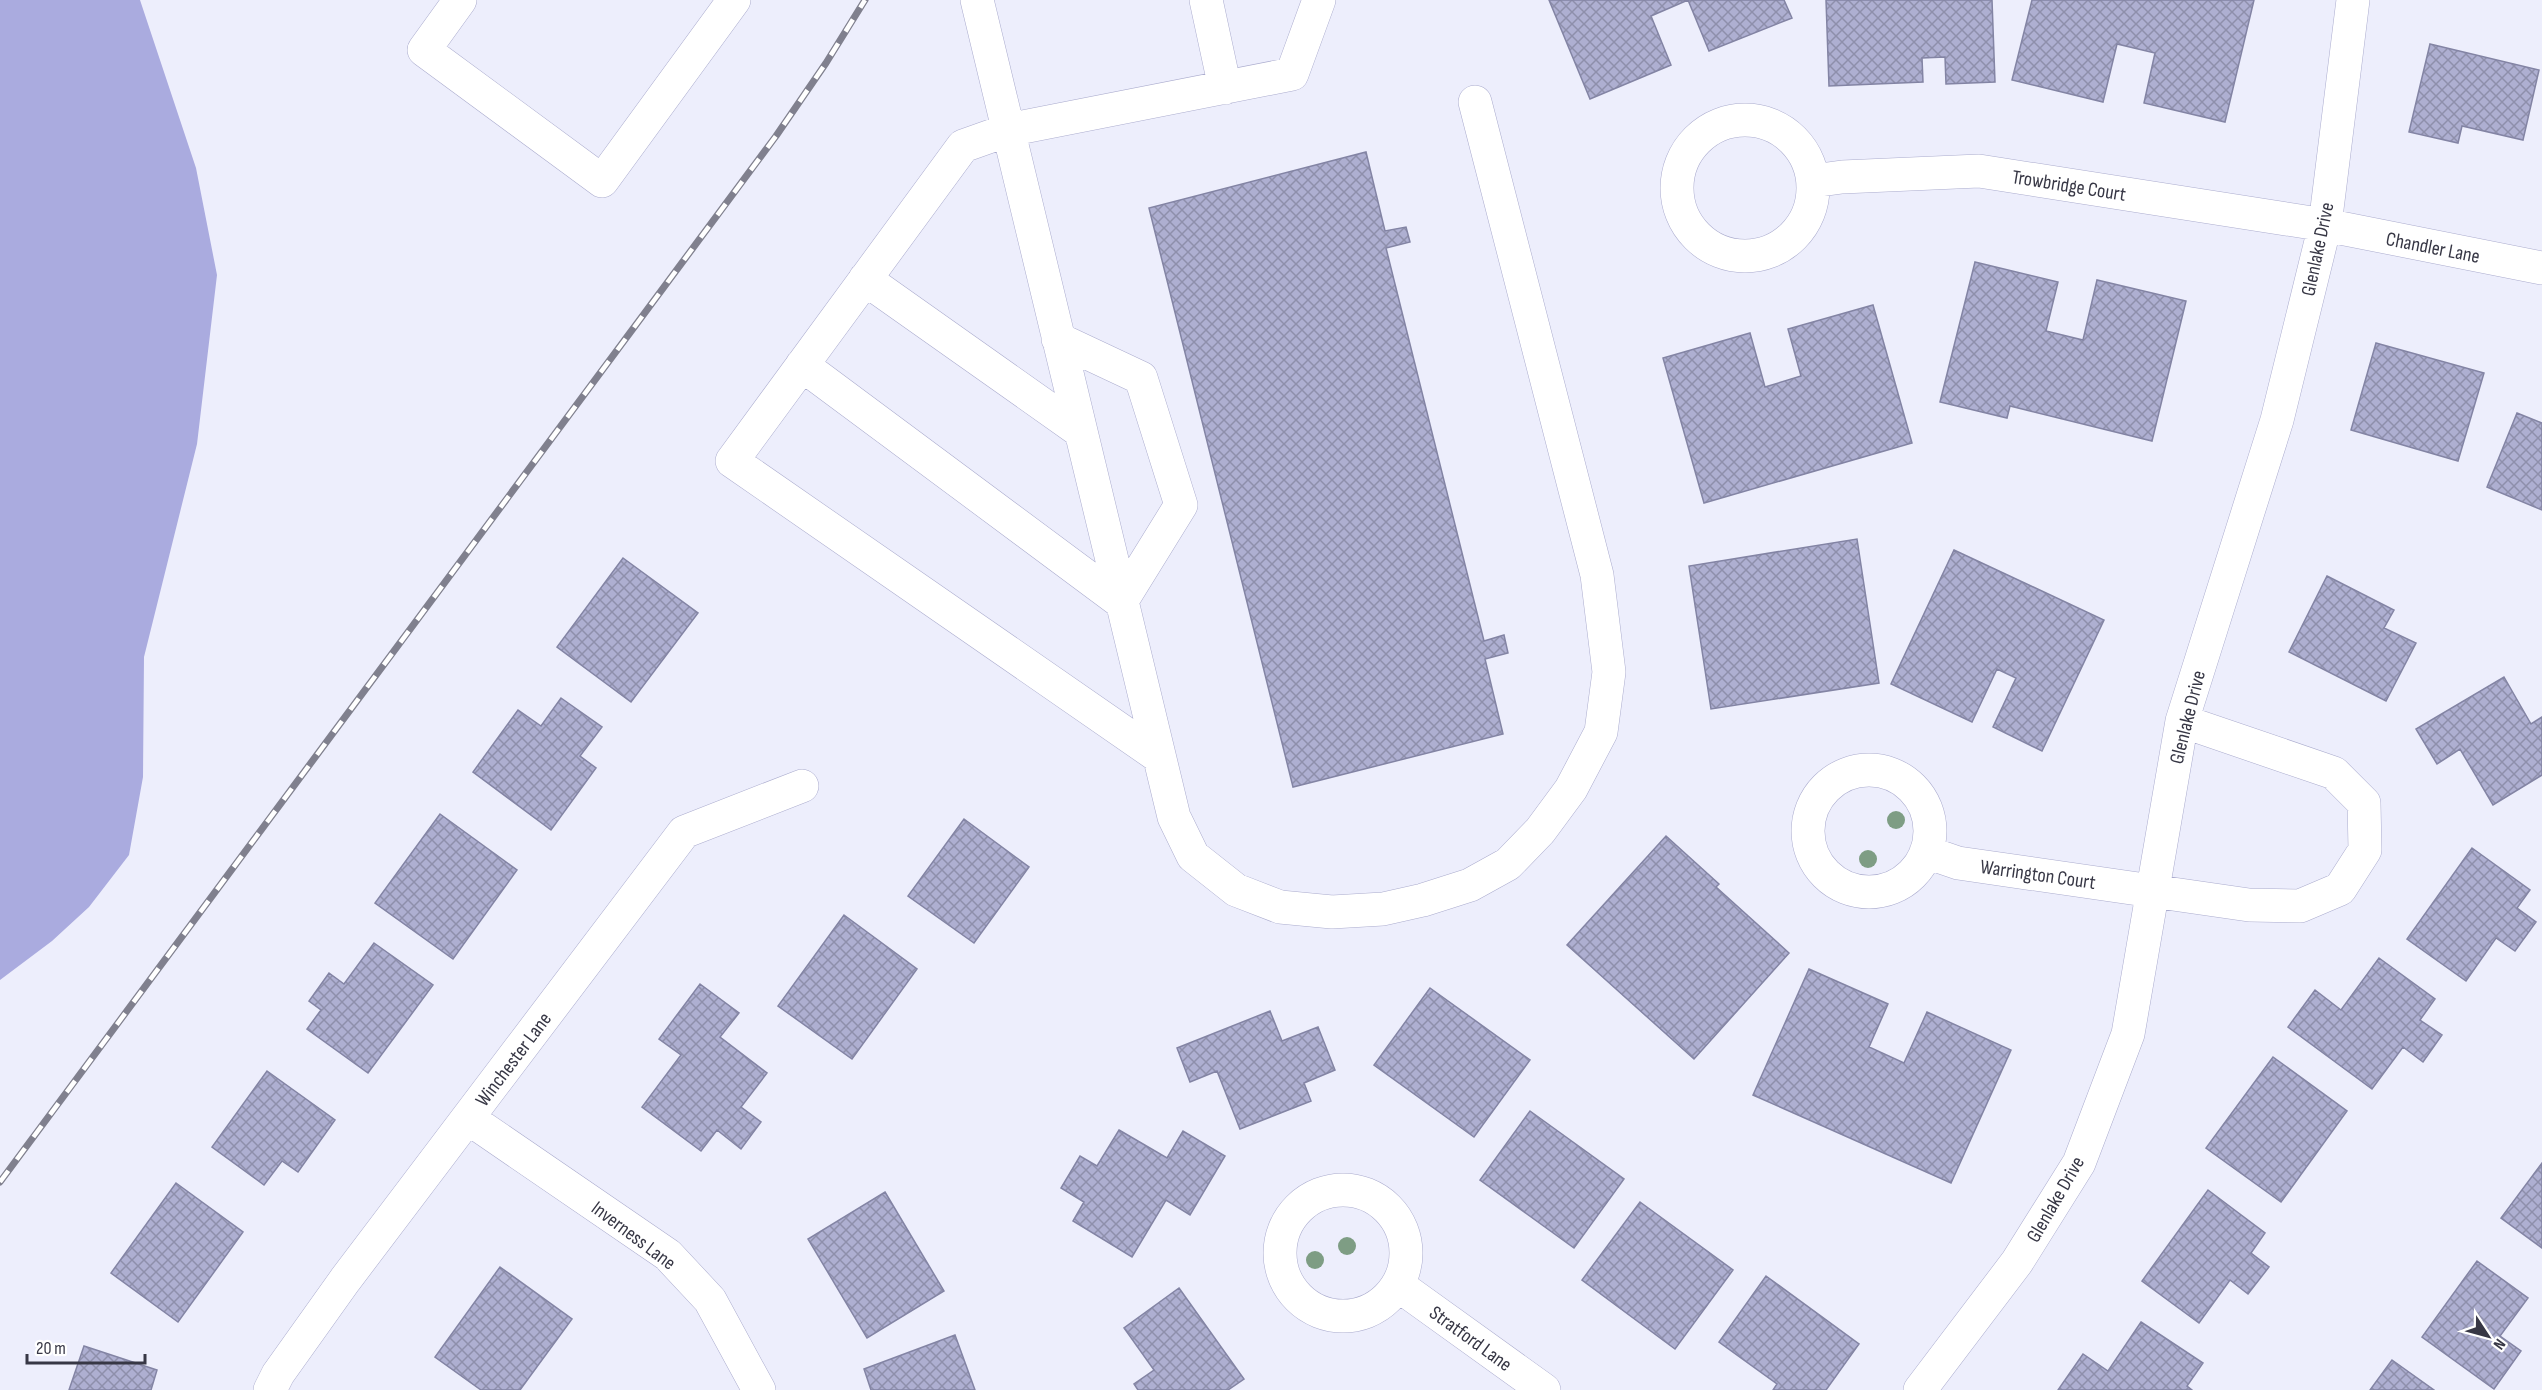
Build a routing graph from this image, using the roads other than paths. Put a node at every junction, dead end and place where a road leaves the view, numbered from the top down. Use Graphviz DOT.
graph roads {
  1 [pos="460,0"];
  2 [pos="734,0"];
  3 [pos="977,0"];
  4 [pos="1206,0"];
  5 [pos="1319,0"];
  6 [pos="2354,0"];
  7 [pos="1225,88"];
  8 [pos="1475,102"];
  9 [pos="1008,130"];
  10 [pos="1813,181"];
  11 [pos="2325,225"];
  12 [pos="2542,268"];
  13 [pos="865,279"];
  14 [pos="1058,339"];
  15 [pos="802,365"];
  16 [pos="1080,431"];
  17 [pos="1121,602"];
  18 [pos="2182,721"];
  19 [pos="1158,756"];
  20 [pos="802,786"];
  21 [pos="1926,852"];
  22 [pos="2151,889"];
  23 [pos="468,1118"];
  24 [pos="1398,1285"];
  25 [pos="270,1390"];
  26 [pos="759,1390"];
  27 [pos="1544,1390"];
  28 [pos="1920,1390"];
  1 -- 2 [label="street"];
  3 -- 9 [label="street"];
  4 -- 7 [label="street"];
  5 -- 7 [label="street"];
  6 -- 11 [label="street, Glenlake Drive"];
  7 -- 9 [label="street"];
  8 -- 19 [label="street"];
  9 -- 13 [label="street"];
  9 -- 14 [label="street"];
  10 -- 10 [label="street"];
  10 -- 11 [label="street, Trowbridge Court"];
  11 -- 12 [label="street, Chandler Lane"];
  11 -- 18 [label="street, Glenlake Drive"];
  13 -- 15 [label="street"];
  13 -- 16 [label="street"];
  14 -- 16 [label="street"];
  14 -- 17 [label="street"];
  15 -- 17 [label="street"];
  15 -- 19 [label="street"];
  16 -- 17 [label="street"];
  17 -- 19 [label="street"];
  18 -- 22 [label="street, Glenlake Drive"];
  18 -- 22 [label="street, Warrington Court"];
  20 -- 23 [label="street, Winchester Lane"];
  21 -- 22 [label="street, Warrington Court"];
  22 -- 28 [label="street, Glenlake Drive"];
  23 -- 25 [label="street, Winchester Lane"];
  23 -- 26 [label="street, Inverness Lane"];
  24 -- 27 [label="street, Stratford Lane"];
}
